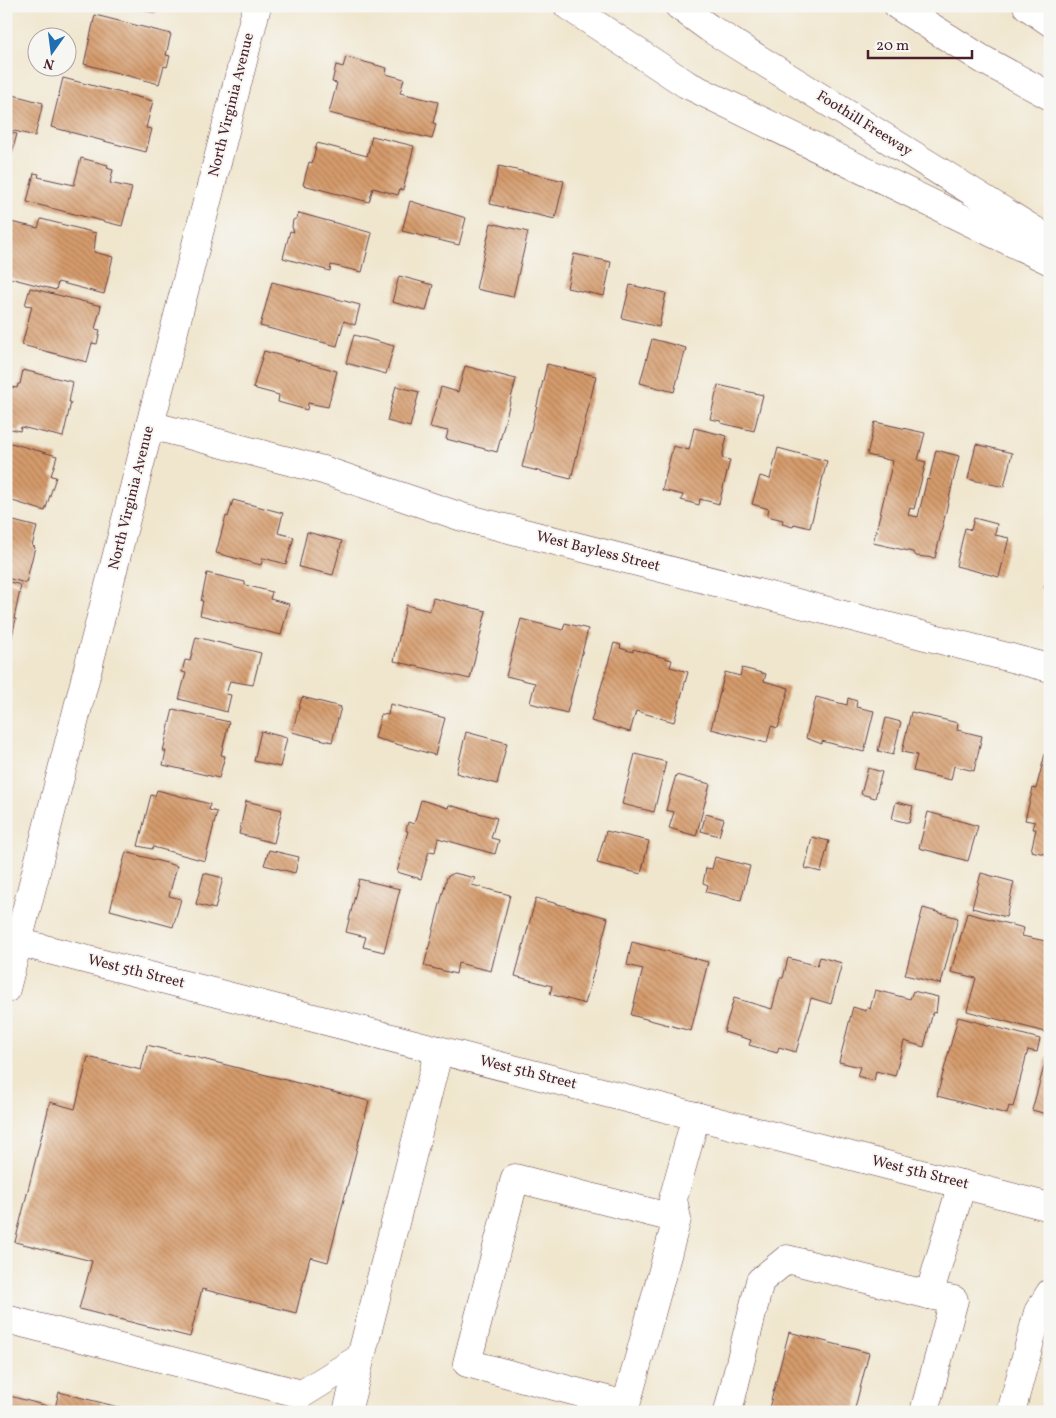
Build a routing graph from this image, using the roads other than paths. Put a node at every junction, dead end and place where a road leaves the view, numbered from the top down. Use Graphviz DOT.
graph roads {
  1 [pos="257,6"];
  2 [pos="568,6"];
  3 [pos="679,6"];
  4 [pos="898,6"];
  5 [pos="1028,6"];
  6 [pos="1050,22"];
  7 [pos="1050,96"];
  8 [pos="1050,240"];
  9 [pos="1050,261"];
  10 [pos="150,425"];
  11 [pos="1050,668"];
  12 [pos="12,940"];
  13 [pos="6,989"];
  14 [pos="439,1050"];
  15 [pos="696,1116"];
  16 [pos="962,1184"];
  17 [pos="1050,1207"];
  18 [pos="677,1219"];
  19 [pos="1050,1293"];
  20 [pos="929,1295"];
  21 [pos="6,1319"];
  22 [pos="360,1358"];
  23 [pos="629,1408"];
  24 [pos="347,1412"];
  25 [pos="728,1412"];
  26 [pos="924,1412"];
  27 [pos="1011,1412"];
  1 -- 10 [label="main road, North Virginia Avenue"];
  2 -- 9 [label="main road"];
  3 -- 8 [label="main road, Foothill Freeway"];
  4 -- 7 [label="main road"];
  5 -- 6 [label="main road"];
  10 -- 11 [label="main road, West Bayless Street"];
  10 -- 12 [label="main road, North Virginia Avenue"];
  12 -- 13 [label="main road, North Virginia Avenue"];
  12 -- 14 [label="main road, West 5th Street"];
  14 -- 15 [label="main road, West 5th Street"];
  14 -- 22 [label="main road"];
  15 -- 16 [label="main road, West 5th Street"];
  15 -- 18 [label="main road"];
  16 -- 17 [label="main road, West 5th Street"];
  16 -- 20 [label="main road"];
  18 -- 23 [label="main road"];
  18 -- 23 [label="main road"];
  19 -- 27 [label="main road"];
  20 -- 25 [label="main road"];
  20 -- 26 [label="main road"];
  21 -- 22 [label="main road"];
  22 -- 24 [label="main road"];
}
